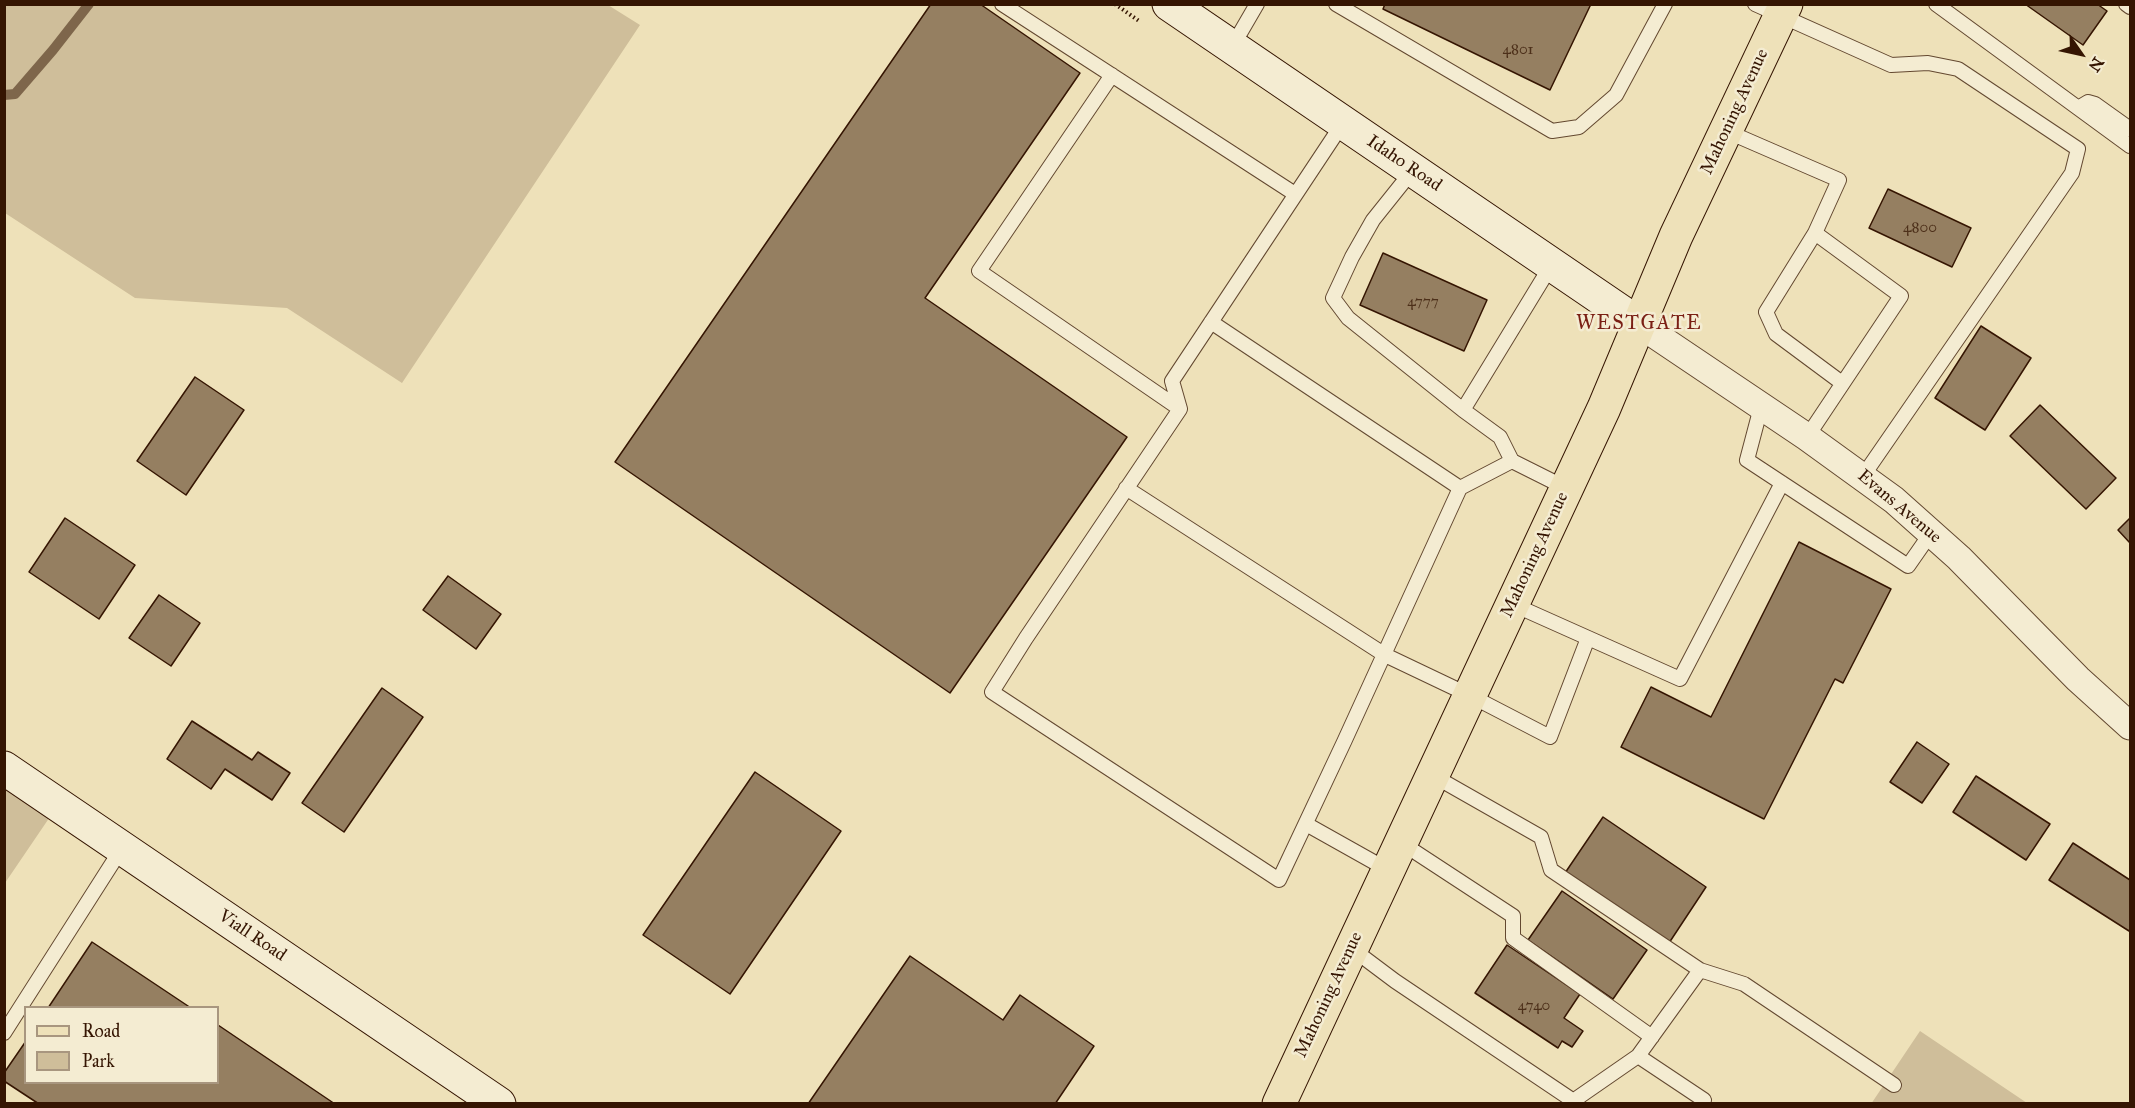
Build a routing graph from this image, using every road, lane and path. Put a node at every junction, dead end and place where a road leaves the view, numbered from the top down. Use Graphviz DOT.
graph roads {
  1 [pos="1002,4"];
  2 [pos="1169,4"];
  3 [pos="1257,4"];
  4 [pos="1336,4"];
  5 [pos="1665,4"];
  6 [pos="1936,4"];
  7 [pos="2126,4"];
  8 [pos="2130,7"];
  9 [pos="1774,8"];
  10 [pos="1232,47"];
  11 [pos="1112,75"];
  12 [pos="2079,108"];
  13 [pos="1343,123"];
  14 [pos="2130,128"];
  15 [pos="1726,131"];
  16 [pos="2130,146"];
  17 [pos="1413,170"];
  18 [pos="1295,194"];
  19 [pos="1815,233"];
  20 [pos="1552,264"];
  21 [pos="1211,322"];
  22 [pos="1639,324"];
  23 [pos="1842,383"];
  24 [pos="1761,406"];
  25 [pos="1180,409"];
  26 [pos="1463,410"];
  27 [pos="1807,437"];
  28 [pos="1512,461"];
  29 [pos="1863,476"];
  30 [pos="1782,483"];
  31 [pos="1126,488"];
  32 [pos="1460,488"];
  33 [pos="1566,488"];
  34 [pos="1931,533"];
  35 [pos="1512,604"];
  36 [pos="1588,638"];
  37 [pos="1385,655"];
  38 [pos="1469,695"];
  39 [pos="2130,726"];
  40 [pos="4,768"];
  41 [pos="1432,775"];
  42 [pos="1306,824"];
  43 [pos="122,848"];
  44 [pos="1394,856"];
  45 [pos="1351,948"];
  46 [pos="1700,970"];
  47 [pos="4,1033"];
  48 [pos="1652,1037"];
  49 [pos="1638,1056"];
  50 [pos="1894,1085"];
  51 [pos="1704,1100"];
  52 [pos="1576,1102"];
  53 [pos="499,1104"];
  54 [pos="1279,1104"];
  1 -- 11 [label="lane"];
  2 -- 10 [label="street, Idaho Road"];
  3 -- 10 [label="lane"];
  4 -- 5 [label="lane"];
  6 -- 12 [label="lane"];
  7 -- 8 [label="lane"];
  9 -- 15 [label="main road, Mahoning Avenue"];
  9 -- 29 [label="lane"];
  10 -- 13 [label="street, Idaho Road"];
  11 -- 18 [label="lane"];
  11 -- 25 [label="lane"];
  12 -- 14 [label="lane"];
  12 -- 16 [label="lane"];
  13 -- 17 [label="street, Idaho Road"];
  13 -- 18 [label="lane"];
  15 -- 19 [label="lane"];
  15 -- 22 [label="main road, Mahoning Avenue"];
  17 -- 20 [label="street, Idaho Road"];
  17 -- 26 [label="lane"];
  18 -- 21 [label="lane"];
  19 -- 23 [label="lane"];
  19 -- 23 [label="lane"];
  20 -- 22 [label="street, Idaho Road"];
  20 -- 26 [label="lane"];
  21 -- 25 [label="lane"];
  21 -- 32 [label="lane"];
  22 -- 24 [label="street, Evans Avenue"];
  22 -- 33 [label="main road, Mahoning Avenue"];
  23 -- 27 [label="lane"];
  24 -- 27 [label="street, Evans Avenue"];
  24 -- 30 [label="lane"];
  25 -- 31 [label="lane"];
  26 -- 28 [label="lane"];
  27 -- 29 [label="street, Evans Avenue"];
  28 -- 32 [label="lane"];
  28 -- 33 [label="lane"];
  29 -- 34 [label="street, Evans Avenue"];
  30 -- 34 [label="lane"];
  30 -- 36 [label="lane"];
  31 -- 37 [label="lane"];
  31 -- 42 [label="lane"];
  32 -- 37 [label="lane"];
  33 -- 35 [label="main road, Mahoning Avenue"];
  34 -- 39 [label="street, Evans Avenue"];
  35 -- 36 [label="lane"];
  35 -- 38 [label="main road, Mahoning Avenue"];
  36 -- 38 [label="lane"];
  37 -- 38 [label="lane"];
  37 -- 42 [label="lane"];
  38 -- 41 [label="main road, Mahoning Avenue"];
  40 -- 43 [label="street, Viall Road"];
  41 -- 44 [label="main road, Mahoning Avenue"];
  41 -- 46 [label="lane"];
  42 -- 44 [label="lane"];
  43 -- 47 [label="lane"];
  43 -- 53 [label="street, Viall Road"];
  44 -- 45 [label="main road, Mahoning Avenue"];
  44 -- 48 [label="lane"];
  45 -- 52 [label="lane"];
  45 -- 54 [label="main road, Mahoning Avenue"];
  46 -- 48 [label="lane"];
  46 -- 50 [label="lane"];
  48 -- 49 [label="lane"];
  49 -- 51 [label="lane"];
  49 -- 52 [label="lane"];
}
